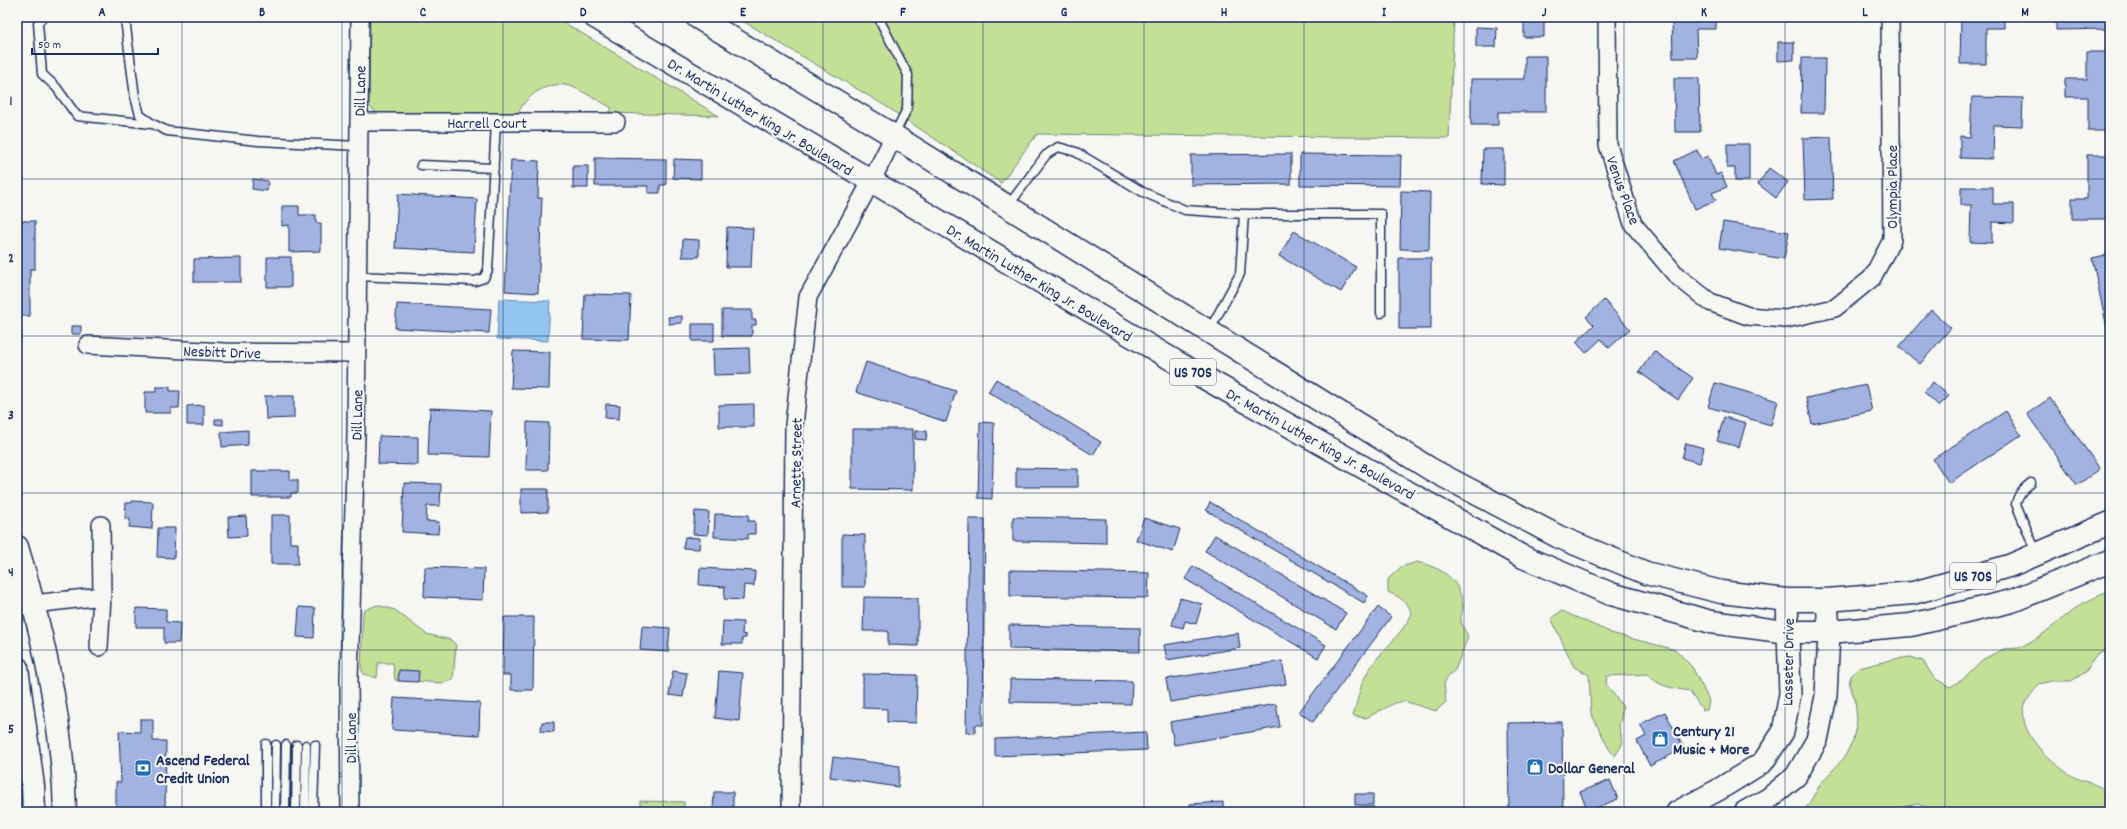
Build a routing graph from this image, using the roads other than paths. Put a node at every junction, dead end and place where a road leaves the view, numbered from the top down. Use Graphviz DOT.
graph roads {
  1 [pos="43,17"];
  2 [pos="122,17"];
  3 [pos="360,17"];
  4 [pos="595,17"];
  5 [pos="697,17"];
  6 [pos="878,17"];
  7 [pos="1607,17"];
  8 [pos="1890,17"];
  9 [pos="358,122"];
  10 [pos="616,122"];
  11 [pos="496,123"];
  12 [pos="153,124"];
  13 [pos="894,136"];
  14 [pos="358,146"];
  15 [pos="421,165"];
  16 [pos="494,168"];
  17 [pos="871,182"];
  18 [pos="1008,206"];
  19 [pos="1244,214"];
  20 [pos="357,276"];
  21 [pos="1381,314"];
  22 [pos="1786,319"];
  23 [pos="1209,331"];
  24 [pos="88,345"];
  25 [pos="356,353"];
  26 [pos="2031,483"];
  27 [pos="2110,522"];
  28 [pos="101,526"];
  29 [pos="17,547"];
  30 [pos="2037,554"];
  31 [pos="2110,561"];
  32 [pos="102,596"];
  33 [pos="1787,600"];
  34 [pos="1828,600"];
  35 [pos="25,605"];
  36 [pos="1788,632"];
  37 [pos="1828,632"];
  38 [pos="99,647"];
  39 [pos="17,668"];
  40 [pos="266,744"];
  41 [pos="276,744"];
  42 [pos="286,745"];
  43 [pos="297,745"];
  44 [pos="34,812"];
  45 [pos="65,812"];
  46 [pos="266,812"];
  47 [pos="276,812"];
  48 [pos="286,812"];
  49 [pos="296,812"];
  50 [pos="305,812"];
  51 [pos="313,812"];
  52 [pos="350,812"];
  53 [pos="791,812"];
  54 [pos="1677,812"];
  55 [pos="1745,812"];
  1 -- 12 [label="lane"];
  2 -- 12 [label="lane"];
  3 -- 9 [label="street, Dill Lane"];
  4 -- 17 [label="main road, Dr. Martin Luther King Jr. Boulevard / US 70S"];
  5 -- 13 [label="main road, Dr. Martin Luther King Jr. Boulevard / US 70S"];
  6 -- 13 [label="lane"];
  7 -- 22 [label="street, Venus Place"];
  8 -- 22 [label="street, Olympia Place"];
  9 -- 11 [label="street, Harrell Court"];
  9 -- 14 [label="street, Dill Lane"];
  10 -- 11 [label="street, Harrell Court"];
  11 -- 16 [label="lane"];
  12 -- 14 [label="lane"];
  13 -- 17 [label="street, Arnette Street"];
  13 -- 18 [label="main road, Dr. Martin Luther King Jr. Boulevard / US 70S"];
  14 -- 20 [label="street, Dill Lane"];
  15 -- 16 [label="lane"];
  16 -- 20 [label="lane"];
  17 -- 36 [label="main road, Dr. Martin Luther King Jr. Boulevard / US 70S"];
  17 -- 53 [label="street, Arnette Street"];
  18 -- 19 [label="lane"];
  18 -- 23 [label="main road, Dr. Martin Luther King Jr. Boulevard / US 70S"];
  19 -- 21 [label="lane"];
  19 -- 23 [label="lane"];
  20 -- 25 [label="street, Dill Lane"];
  23 -- 33 [label="main road, Dr. Martin Luther King Jr. Boulevard / US 70S"];
  24 -- 25 [label="street, Nesbitt Drive"];
  25 -- 52 [label="street, Dill Lane"];
  26 -- 30 [label="lane"];
  27 -- 30 [label="main road, Dr. Martin Luther King Jr. Boulevard / US 70S"];
  28 -- 32 [label="street"];
  29 -- 35 [label="main road"];
  30 -- 34 [label="main road, Dr. Martin Luther King Jr. Boulevard / US 70S"];
  31 -- 37 [label="main road, Dr. Martin Luther King Jr. Boulevard / US 70S"];
  32 -- 35 [label="street"];
  32 -- 38 [label="street"];
  33 -- 34 [label="main road, Dr. Martin Luther King Jr. Boulevard / US 70S"];
  33 -- 36 [label="street, Lasseter Drive"];
  34 -- 37 [label="street"];
  35 -- 45 [label="main road"];
  36 -- 37 [label="main road, Dr. Martin Luther King Jr. Boulevard / US 70S"];
  36 -- 54 [label="street, Lasseter Drive"];
  37 -- 55 [label="street"];
  39 -- 44 [label="main road"];
  40 -- 46 [label="lane"];
  41 -- 47 [label="lane"];
  42 -- 48 [label="lane"];
  43 -- 49 [label="lane"];
  50 -- 51 [label="lane"];
}
